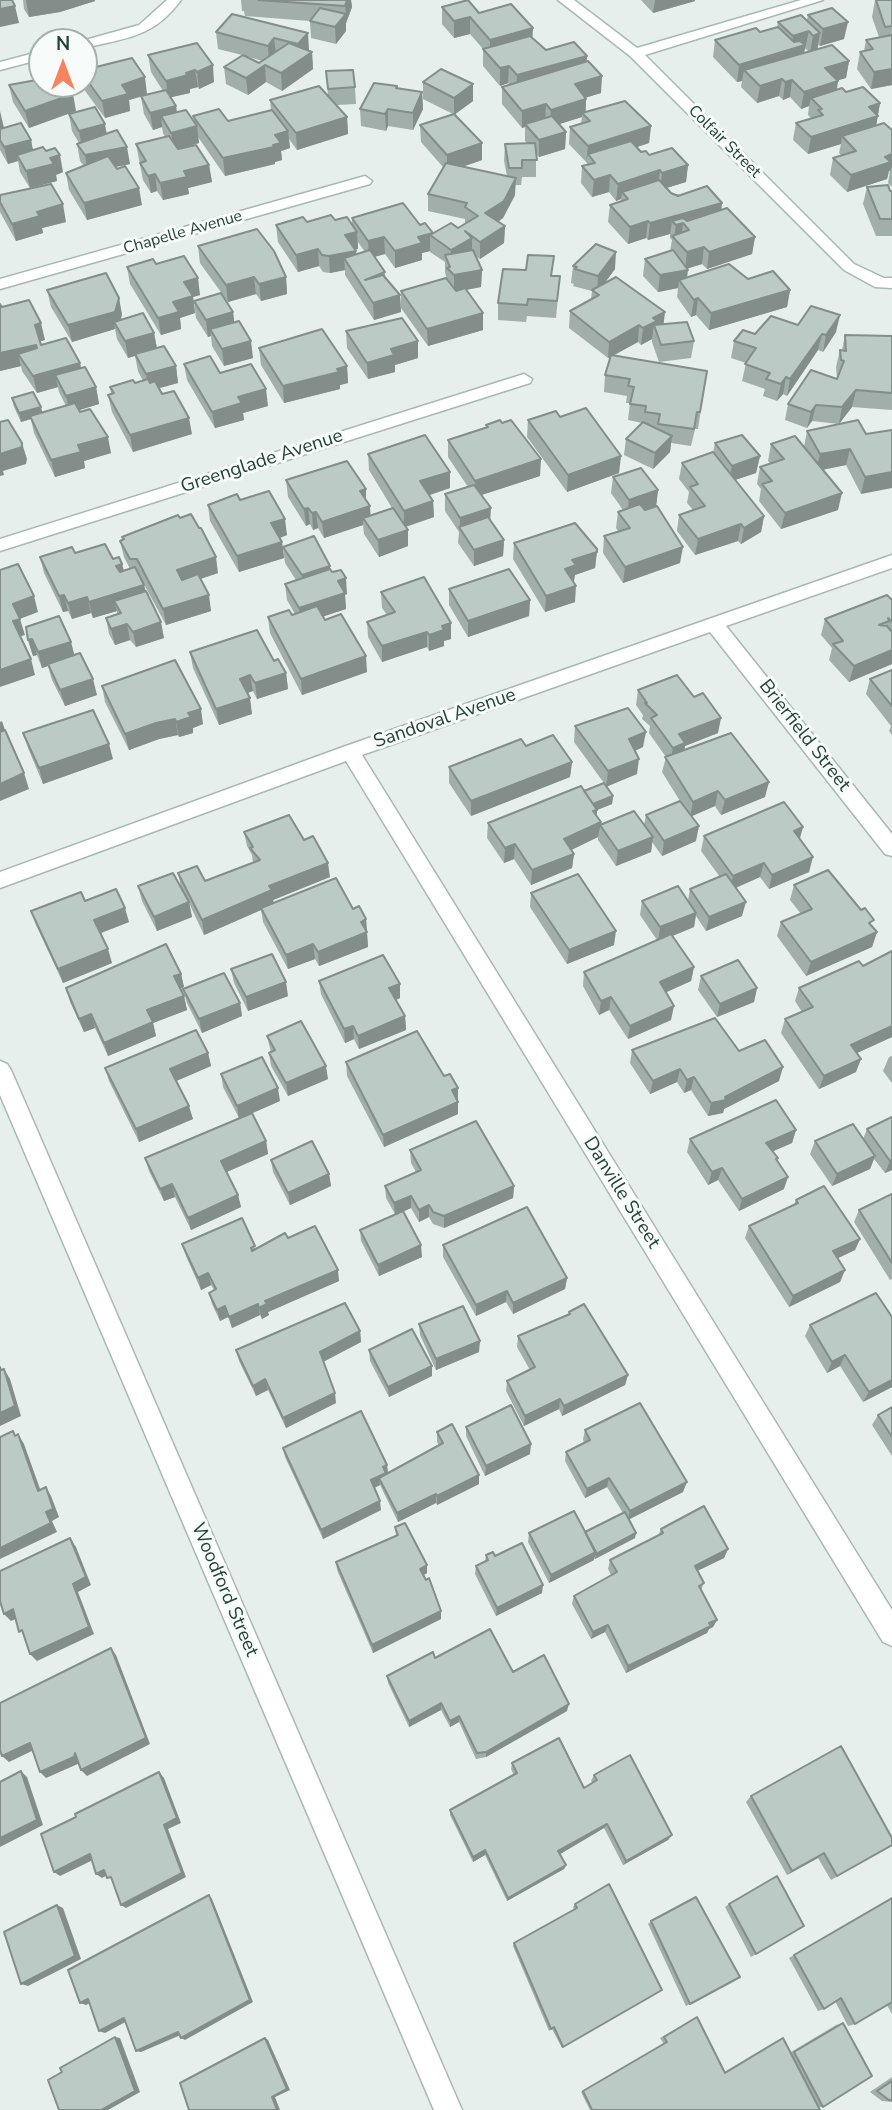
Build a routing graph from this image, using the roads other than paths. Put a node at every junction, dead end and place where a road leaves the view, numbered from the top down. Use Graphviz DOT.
graph roads {
  1 [pos="174,0"];
  2 [pos="565,0"];
  3 [pos="816,0"];
  4 [pos="98,41"];
  5 [pos="635,52"];
  6 [pos="28,59"];
  7 [pos="0,66"];
  8 [pos="365,181"];
  9 [pos="887,283"];
  10 [pos="0,284"];
  11 [pos="524,379"];
  12 [pos="0,545"];
  13 [pos="892,561"];
  14 [pos="715,625"];
  15 [pos="350,752"];
  16 [pos="892,848"];
  17 [pos="0,880"];
  18 [pos="0,1070"];
  19 [pos="892,1633"];
  20 [pos="448,2110"];
  1 -- 4 [label="street"];
  2 -- 5 [label="street, Colfair Street"];
  3 -- 5 [label="street"];
  5 -- 9 [label="street, Colfair Street"];
  6 -- 7 [label="street"];
  8 -- 10 [label="street, Chapelle Avenue"];
  11 -- 12 [label="street, Greenglade Avenue"];
  13 -- 14 [label="street, Sandoval Avenue"];
  14 -- 15 [label="street, Sandoval Avenue"];
  14 -- 16 [label="street, Brierfield Street"];
  15 -- 17 [label="street, Sandoval Avenue"];
  15 -- 19 [label="street, Danville Street"];
  18 -- 20 [label="street, Woodford Street"];
}
